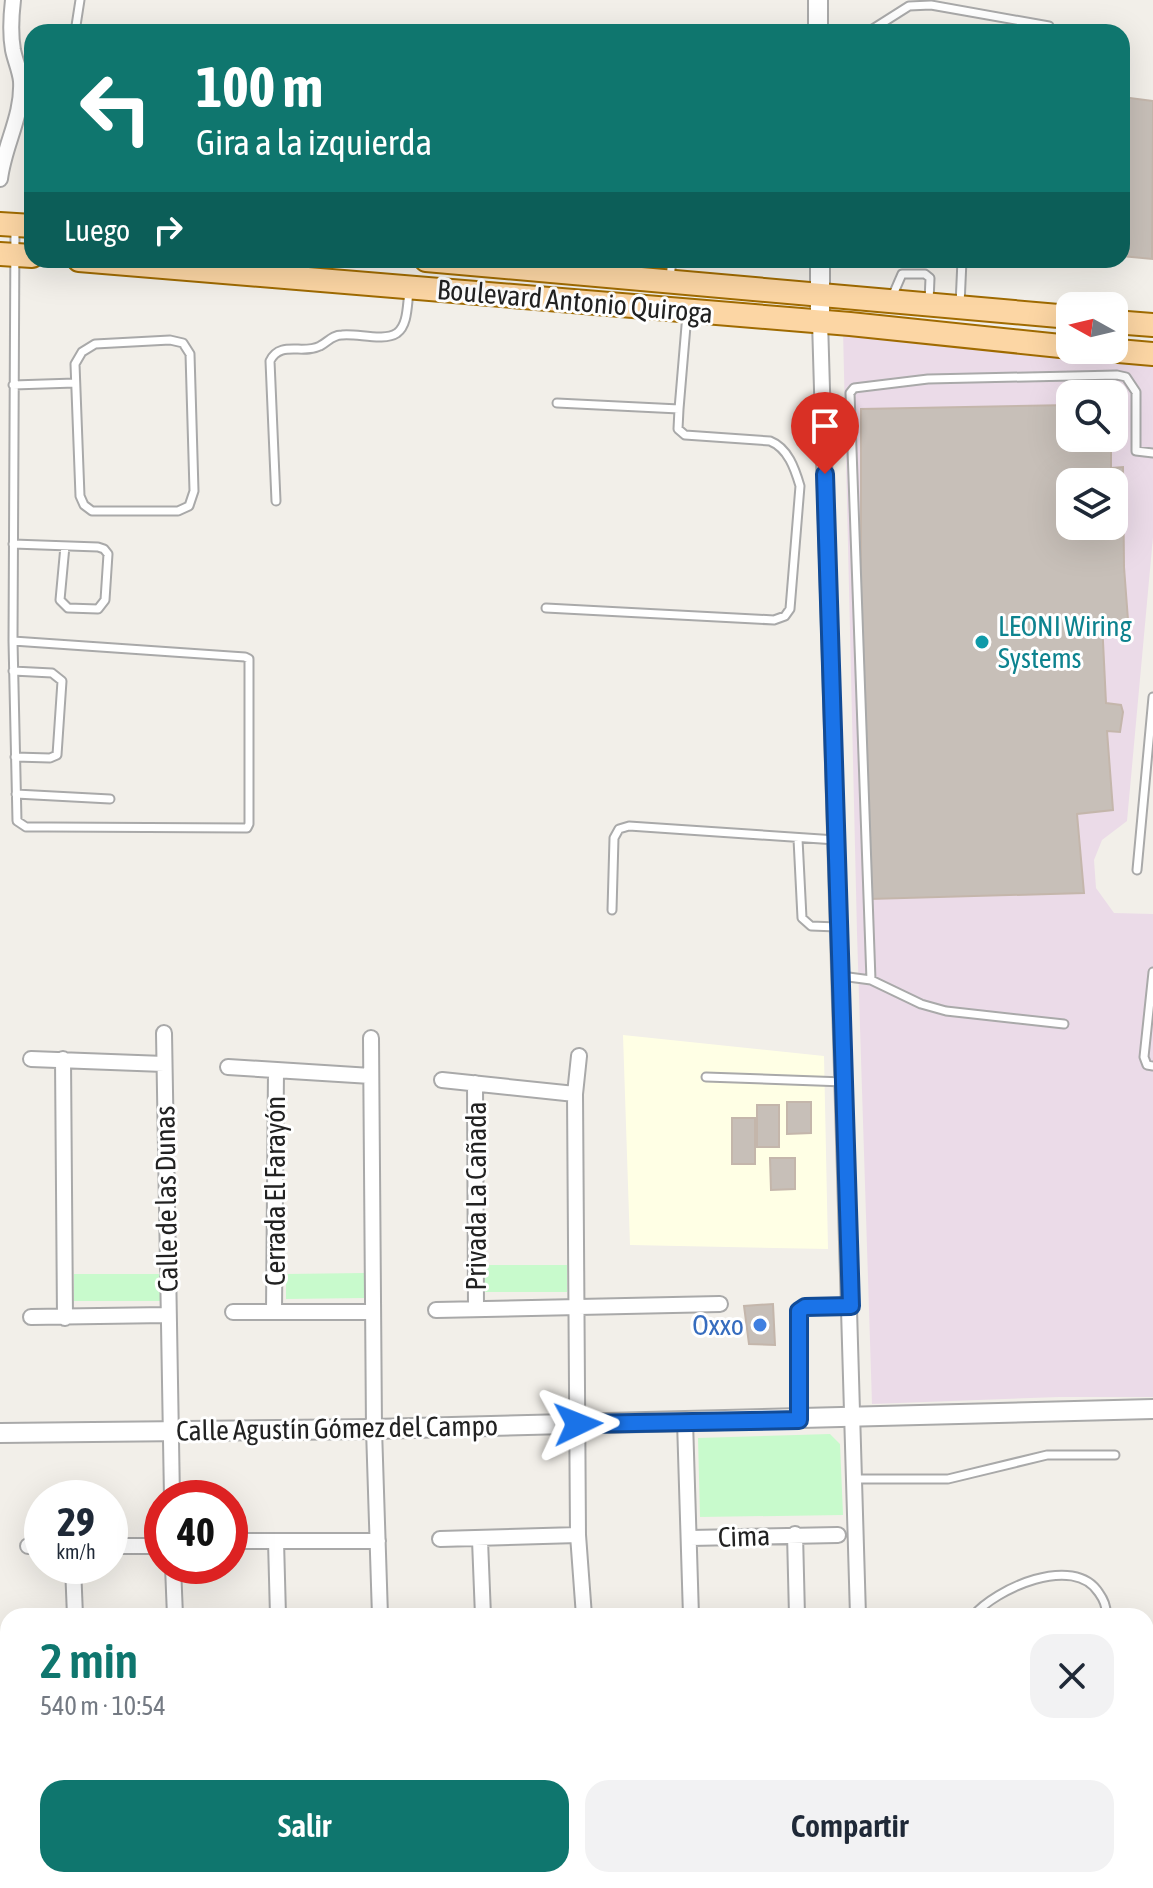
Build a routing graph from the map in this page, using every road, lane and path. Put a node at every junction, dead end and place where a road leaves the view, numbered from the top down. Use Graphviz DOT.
graph roads {
  1 [pos="13,0"];
  2 [pos="80,0"];
  3 [pos="818,0"];
  4 [pos="76,24"];
  5 [pos="818,24"];
  6 [pos="879,24"];
  7 [pos="1038,24"];
  8 [pos="0,179"];
  9 [pos="16,225"];
  10 [pos="15,255"];
  11 [pos="173,268"];
  12 [pos="613,268"];
  13 [pos="820,268"];
  14 [pos="962,268"];
  15 [pos="671,271"];
  16 [pos="409,288"];
  17 [pos="820,295"];
  18 [pos="960,307"];
  19 [pos="687,310"];
  20 [pos="1056,316"];
  21 [pos="820,321"];
  22 [pos="1128,323"];
  23 [pos="1153,325"];
  24 [pos="1056,346"];
  25 [pos="1128,352"];
  26 [pos="1153,354"];
  27 [pos="75,383"];
  28 [pos="13,385"];
  29 [pos="557,403"];
  30 [pos="679,409"];
  31 [pos="1153,453"];
  32 [pos="276,501"];
  33 [pos="13,544"];
  34 [pos="65,546"];
  35 [pos="546,608"];
  36 [pos="13,641"];
  37 [pos="13,671"];
  38 [pos="1153,697"];
  39 [pos="15,757"];
  40 [pos="16,794"];
  41 [pos="110,799"];
  42 [pos="798,839"];
  43 [pos="836,840"];
  44 [pos="1137,870"];
  45 [pos="612,910"];
  46 [pos="839,927"];
  47 [pos="1153,972"];
  48 [pos="841,976"];
  49 [pos="871,980"];
  50 [pos="1064,1024"];
  51 [pos="164,1033"];
  52 [pos="371,1038"];
  53 [pos="579,1056"];
  54 [pos="31,1059"];
  55 [pos="63,1059"];
  56 [pos="164,1064"];
  57 [pos="1153,1066"];
  58 [pos="228,1067"];
  59 [pos="276,1071"];
  60 [pos="371,1076"];
  61 [pos="706,1077"];
  62 [pos="442,1080"];
  63 [pos="844,1082"];
  64 [pos="475,1083"];
  65 [pos="575,1094"];
  66 [pos="720,1304"];
  67 [pos="851,1306"];
  68 [pos="577,1308"];
  69 [pos="476,1309"];
  70 [pos="436,1310"];
  71 [pos="233,1312"];
  72 [pos="274,1312"];
  73 [pos="373,1312"];
  74 [pos="167,1315"];
  75 [pos="31,1317"];
  76 [pos="65,1318"];
  77 [pos="1153,1409"];
  78 [pos="854,1418"];
  79 [pos="799,1420"];
  80 [pos="685,1421"];
  81 [pos="578,1424"];
  82 [pos="374,1429"];
  83 [pos="171,1430"];
  84 [pos="0,1433"];
  85 [pos="1115,1455"];
  86 [pos="855,1479"];
  87 [pos="172,1480"];
  88 [pos="795,1534"];
  89 [pos="578,1535"];
  90 [pos="838,1535"];
  91 [pos="690,1538"];
  92 [pos="440,1539"];
  93 [pos="480,1540"];
  94 [pos="248,1541"];
  95 [pos="276,1541"];
  96 [pos="378,1541"];
  97 [pos="74,1584"];
  98 [pos="174,1584"];
  99 [pos="75,1608"];
  100 [pos="175,1608"];
  101 [pos="278,1608"];
  102 [pos="380,1608"];
  103 [pos="483,1608"];
  104 [pos="583,1608"];
  105 [pos="691,1608"];
  106 [pos="797,1608"];
  107 [pos="860,1608"];
  108 [pos="979,1608"];
  109 [pos="1107,1608"];
  1 -- 8 [label="street"];
  2 -- 4 [label="lane"];
  3 -- 5 [label="street"];
  6 -- 7 [label="lane"];
  9 -- 10 [label="lane"];
  10 -- 28 [label="lane"];
  11 -- 16 [label="main road, Boulevard Antonio Quiroga"];
  12 -- 15 [label="main road, Boulevard Antonio Quiroga"];
  13 -- 17 [label="street"];
  14 -- 18 [label="lane"];
  15 -- 17 [label="main road, Boulevard Antonio Quiroga"];
  16 -- 19 [label="main road, Boulevard Antonio Quiroga"];
  16 -- 32 [label="lane"];
  17 -- 18 [label="main road, Boulevard Antonio Quiroga"];
  17 -- 21 [label="street"];
  18 -- 20 [label="main road, Boulevard Antonio Quiroga"];
  19 -- 21 [label="main road, Boulevard Antonio Quiroga"];
  19 -- 30 [label="lane"];
  21 -- 24 [label="main road, Boulevard Antonio Quiroga"];
  21 -- 43 [label="street"];
  22 -- 23 [label="main road"];
  25 -- 26 [label="main road"];
  27 -- 27 [label="lane"];
  27 -- 28 [label="lane"];
  28 -- 33 [label="lane"];
  29 -- 30 [label="lane"];
  30 -- 35 [label="lane"];
  31 -- 49 [label="lane"];
  33 -- 34 [label="lane"];
  33 -- 36 [label="lane"];
  34 -- 34 [label="lane"];
  36 -- 37 [label="lane"];
  36 -- 40 [label="lane"];
  37 -- 39 [label="lane"];
  37 -- 39 [label="lane"];
  38 -- 44 [label="lane"];
  39 -- 40 [label="lane"];
  40 -- 41 [label="lane"];
  42 -- 43 [label="lane"];
  42 -- 45 [label="lane"];
  42 -- 46 [label="lane"];
  43 -- 46 [label="street"];
  46 -- 48 [label="street"];
  47 -- 57 [label="lane"];
  48 -- 49 [label="lane"];
  48 -- 63 [label="street"];
  49 -- 50 [label="lane"];
  51 -- 56 [label="street, Calle de las Dunas"];
  52 -- 60 [label="street"];
  53 -- 65 [label="street"];
  54 -- 55 [label="street"];
  55 -- 56 [label="street"];
  55 -- 76 [label="street"];
  56 -- 74 [label="street, Calle de las Dunas"];
  58 -- 59 [label="street, Cerrada El Farayón"];
  59 -- 60 [label="street, Cerrada El Farayón"];
  59 -- 72 [label="street, Cerrada El Farayón"];
  60 -- 73 [label="street"];
  61 -- 63 [label="lane"];
  62 -- 64 [label="street, Privada La Cañada"];
  63 -- 67 [label="street"];
  64 -- 65 [label="street, Privada La Cañada"];
  64 -- 69 [label="street, Privada La Cañada"];
  65 -- 68 [label="street"];
  66 -- 68 [label="street, Privada La Cañada"];
  67 -- 78 [label="street"];
  67 -- 79 [label="lane"];
  68 -- 69 [label="street, Privada La Cañada"];
  68 -- 81 [label="street"];
  69 -- 70 [label="street, Privada La Cañada"];
  71 -- 72 [label="street, Cerrada El Farayón"];
  72 -- 73 [label="street, Cerrada El Farayón"];
  73 -- 82 [label="street"];
  74 -- 76 [label="street, Calle de las Dunas"];
  74 -- 83 [label="street"];
  75 -- 76 [label="street, Calle de las Dunas"];
  77 -- 78 [label="street, Calle Agustín Gómez del Campo"];
  78 -- 79 [label="street, Calle Agustín Gómez del Campo"];
  78 -- 86 [label="street"];
  79 -- 80 [label="street, Calle Agustín Gómez del Campo"];
  80 -- 81 [label="street, Calle Agustín Gómez del Campo"];
  80 -- 91 [label="street"];
  81 -- 82 [label="street, Calle Agustín Gómez del Campo"];
  81 -- 89 [label="street"];
  82 -- 83 [label="street, Calle Agustín Gómez del Campo"];
  82 -- 96 [label="street"];
  83 -- 84 [label="street, Calle Agustín Gómez del Campo"];
  83 -- 87 [label="street"];
  85 -- 86 [label="lane"];
  86 -- 107 [label="street"];
  88 -- 90 [label="street"];
  88 -- 91 [label="street, Cima"];
  88 -- 106 [label="street, Cima"];
  89 -- 93 [label="street"];
  89 -- 104 [label="street"];
  91 -- 105 [label="street, Cima"];
  92 -- 93 [label="street"];
  93 -- 103 [label="street"];
  94 -- 95 [label="street"];
  95 -- 96 [label="street"];
  95 -- 101 [label="street"];
  96 -- 102 [label="street"];
  97 -- 99 [label="street"];
  98 -- 100 [label="street"];
  108 -- 109 [label="lane"];
}
